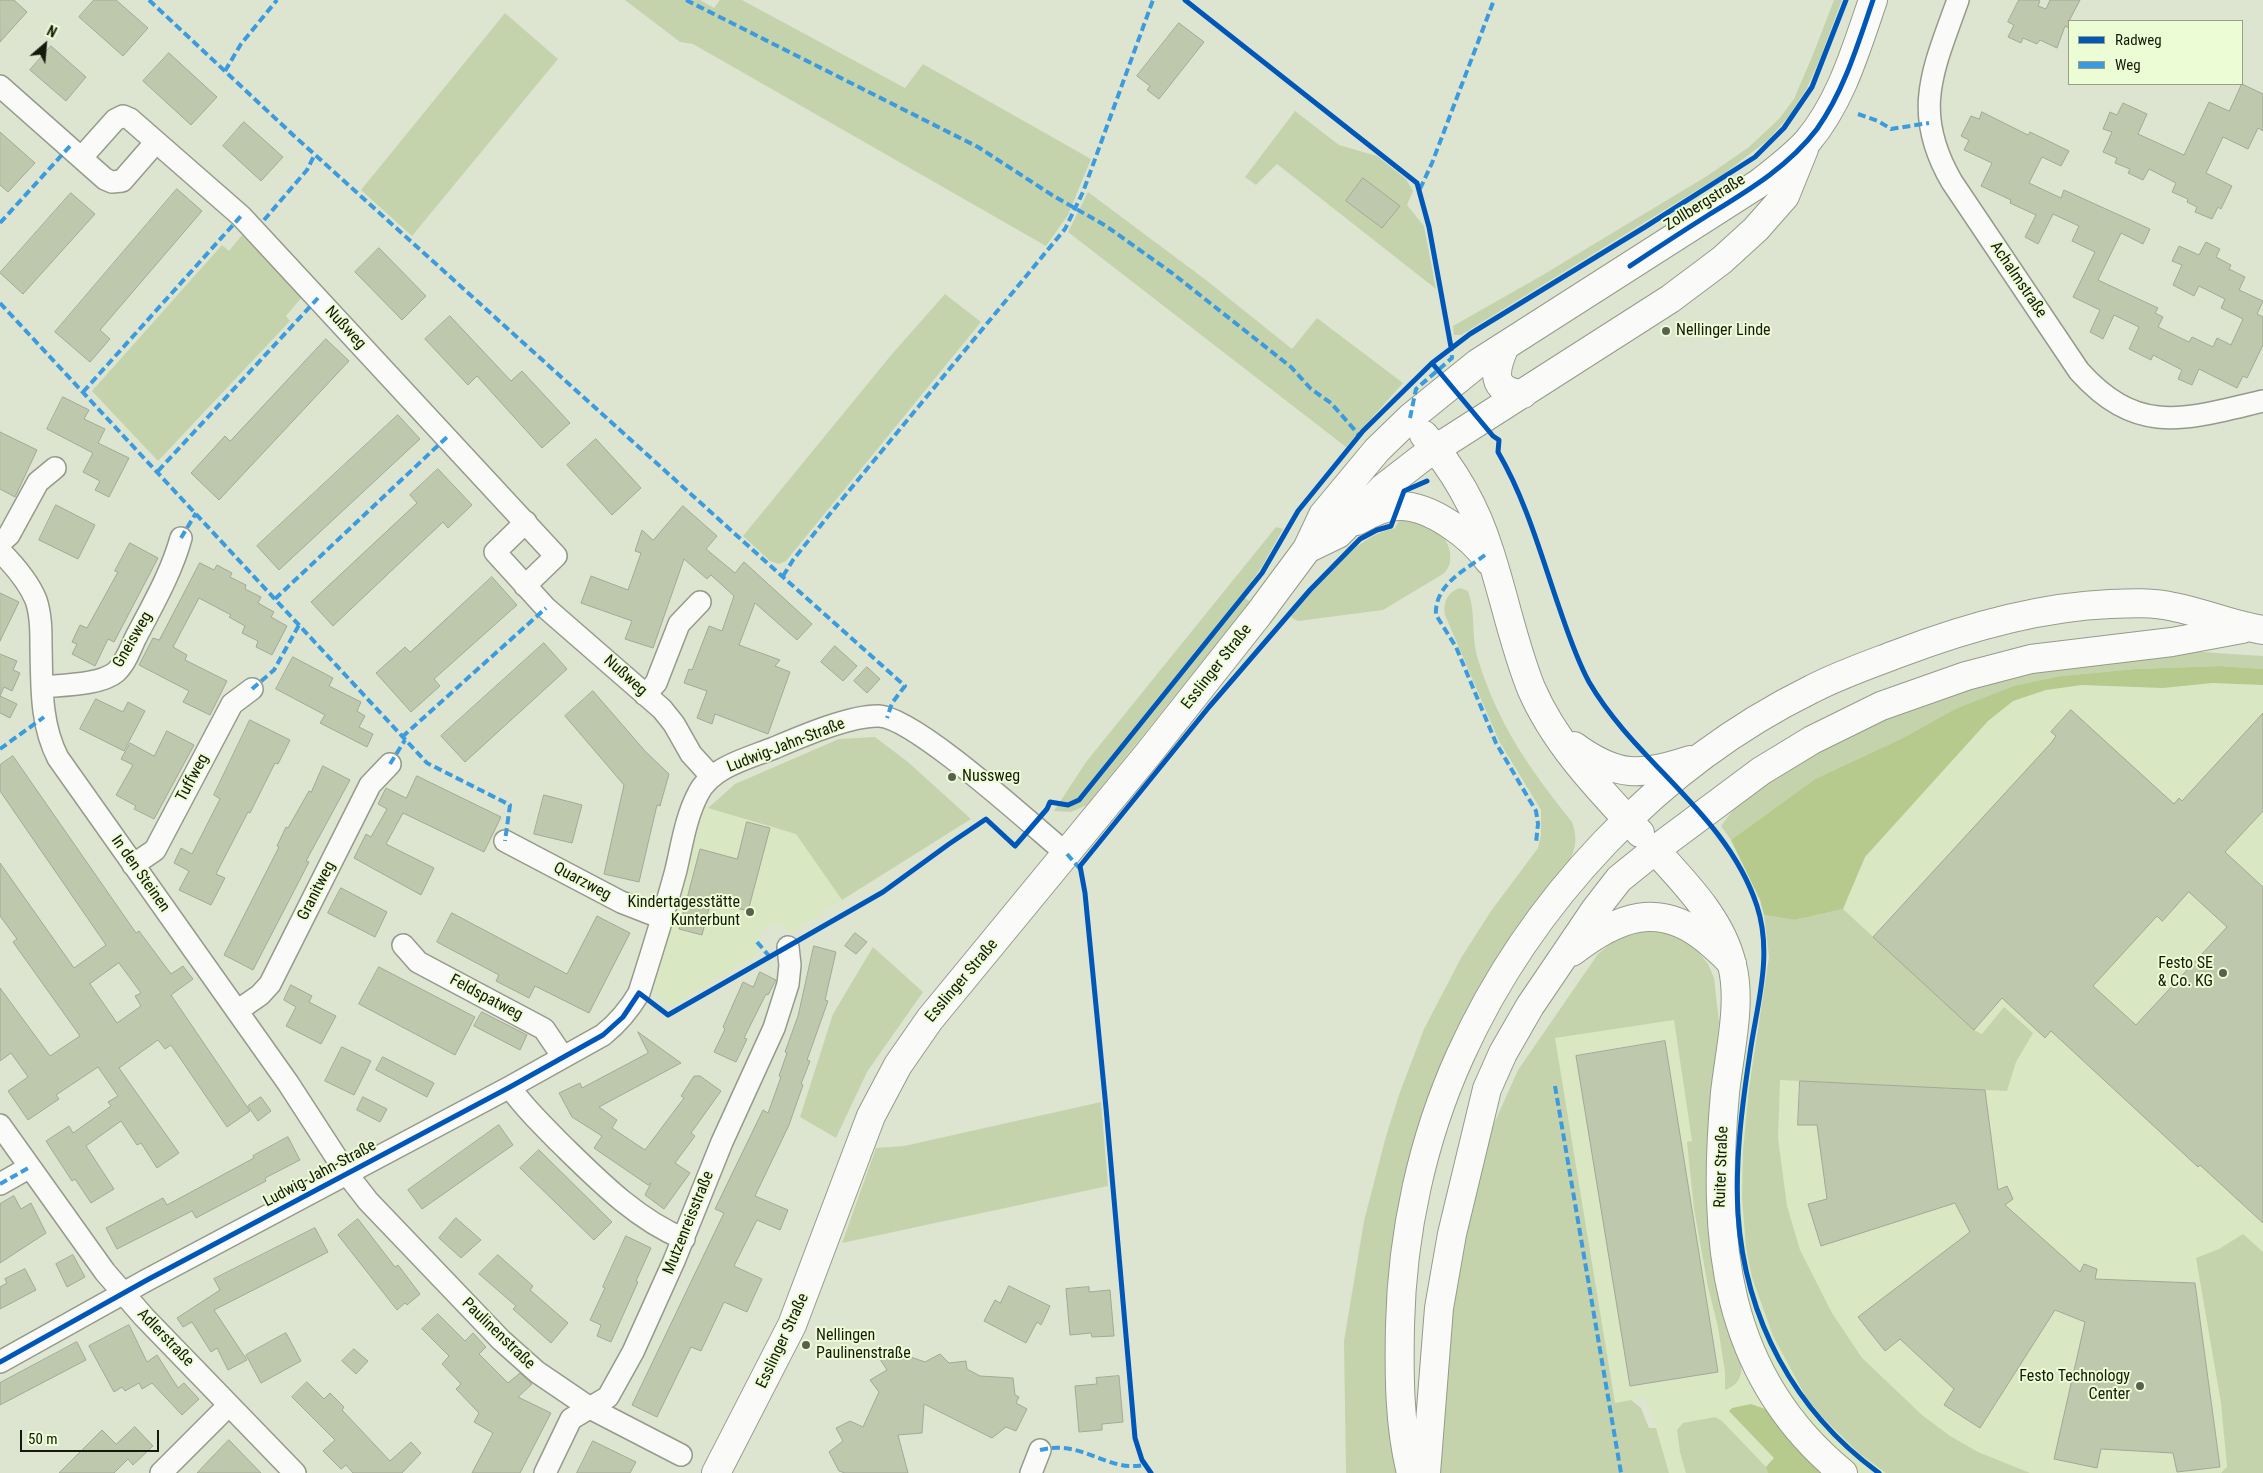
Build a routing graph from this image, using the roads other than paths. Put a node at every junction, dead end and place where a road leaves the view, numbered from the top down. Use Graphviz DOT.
graph roads {
  1 [pos="1873,0"];
  2 [pos="1958,0"];
  3 [pos="0,86"];
  4 [pos="156,142"];
  5 [pos="1806,142"];
  6 [pos="82,157"];
  7 [pos="1505,346"];
  8 [pos="1523,394"];
  9 [pos="2263,401"];
  10 [pos="1410,418"];
  11 [pos="1436,448"];
  12 [pos="55,468"];
  13 [pos="526,522"];
  14 [pos="1348,525"];
  15 [pos="181,538"];
  16 [pos="0,543"];
  17 [pos="1307,549"];
  18 [pos="0,551"];
  19 [pos="1495,568"];
  20 [pos="525,586"];
  21 [pos="700,602"];
  22 [pos="2256,629"];
  23 [pos="42,687"];
  24 [pos="252,689"];
  25 [pos="645,695"];
  26 [pos="1555,731"];
  27 [pos="1708,753"];
  28 [pos="390,764"];
  29 [pos="712,777"];
  30 [pos="1628,820"];
  31 [pos="505,841"];
  32 [pos="1655,850"];
  33 [pos="1066,854"];
  34 [pos="133,865"];
  35 [pos="662,918"];
  36 [pos="403,945"];
  37 [pos="788,948"];
  38 [pos="1732,964"];
  39 [pos="1558,965"];
  40 [pos="236,1011"];
  41 [pos="563,1057"];
  42 [pos="510,1087"];
  43 [pos="0,1125"];
  44 [pos="30,1167"];
  45 [pos="347,1174"];
  46 [pos="0,1184"];
  47 [pos="684,1239"];
  48 [pos="123,1294"];
  49 [pos="0,1362"];
  50 [pos="229,1405"];
  51 [pos="590,1408"];
  52 [pos="1040,1450"];
  53 [pos="681,1455"];
  54 [pos="161,1473"];
  55 [pos="295,1473"];
  56 [pos="545,1473"];
  57 [pos="716,1473"];
  58 [pos="1031,1473"];
  59 [pos="1411,1473"];
  60 [pos="1426,1473"];
  61 [pos="1843,1473"];
  1 -- 5 [label="main road, Zollbergstraße"];
  2 -- 9 [label="street, Achalmstraße"];
  3 -- 6 [label="street"];
  4 -- 6 [label="street, Nußweg"];
  4 -- 6 [label="street"];
  4 -- 13 [label="street, Nußweg"];
  5 -- 7 [label="main road, Zollbergstraße"];
  5 -- 8 [label="main road, Zollbergstraße"];
  7 -- 8 [label="main road"];
  7 -- 10 [label="main road, Zollbergstraße"];
  8 -- 11 [label="main road, Zollbergstraße"];
  10 -- 11 [label="main road, Ruiter Straße"];
  10 -- 17 [label="main road, Esslinger Straße"];
  11 -- 14 [label="main road, Esslinger Straße"];
  11 -- 19 [label="main road, Ruiter Straße"];
  12 -- 16 [label="street"];
  13 -- 20 [label="street, Nußweg"];
  13 -- 20 [label="street, Nußweg"];
  14 -- 17 [label="main road, Esslinger Straße"];
  14 -- 19 [label="main road"];
  15 -- 23 [label="street, Gneisweg"];
  17 -- 33 [label="main road, Esslinger Straße"];
  18 -- 23 [label="street, In den Steinen"];
  19 -- 26 [label="main road, Ruiter Straße"];
  20 -- 25 [label="street, Nußweg"];
  21 -- 25 [label="street"];
  22 -- 27 [label="main road"];
  22 -- 32 [label="main road"];
  23 -- 34 [label="street, In den Steinen"];
  24 -- 34 [label="street, Tuffweg"];
  25 -- 29 [label="street, Nußweg"];
  26 -- 27 [label="main road"];
  26 -- 30 [label="main road, Ruiter Straße"];
  27 -- 30 [label="main road"];
  28 -- 40 [label="street, Granitweg"];
  29 -- 33 [label="street, Ludwig-Jahn-Straße"];
  29 -- 35 [label="street, Ludwig-Jahn-Straße"];
  30 -- 32 [label="main road, Ruiter Straße"];
  30 -- 59 [label="main road"];
  31 -- 35 [label="street, Quarzweg"];
  32 -- 38 [label="main road, Ruiter Straße"];
  32 -- 39 [label="main road"];
  33 -- 57 [label="main road, Esslinger Straße"];
  34 -- 40 [label="street, In den Steinen"];
  35 -- 41 [label="street, Ludwig-Jahn-Straße"];
  36 -- 41 [label="street, Feldspatweg"];
  37 -- 47 [label="street, Mutzenreisstraße"];
  38 -- 39 [label="main road"];
  38 -- 61 [label="main road, Ruiter Straße"];
  39 -- 60 [label="main road"];
  40 -- 45 [label="street, In den Steinen"];
  41 -- 42 [label="street, Ludwig-Jahn-Straße"];
  42 -- 45 [label="street, Ludwig-Jahn-Straße"];
  42 -- 47 [label="street"];
  43 -- 44 [label="street, Adlerstraße"];
  44 -- 46 [label="street"];
  44 -- 48 [label="street, Adlerstraße"];
  45 -- 48 [label="street, Ludwig-Jahn-Straße"];
  45 -- 51 [label="street, Paulinenstraße"];
  47 -- 51 [label="street, Mutzenreisstraße"];
  48 -- 49 [label="street, Ludwig-Jahn-Straße"];
  48 -- 50 [label="street, Adlerstraße"];
  50 -- 54 [label="street"];
  50 -- 55 [label="street, Adlerstraße"];
  51 -- 53 [label="street, Paulinenstraße"];
  51 -- 56 [label="street, Mutzenreisstraße"];
  52 -- 58 [label="street"];
}
